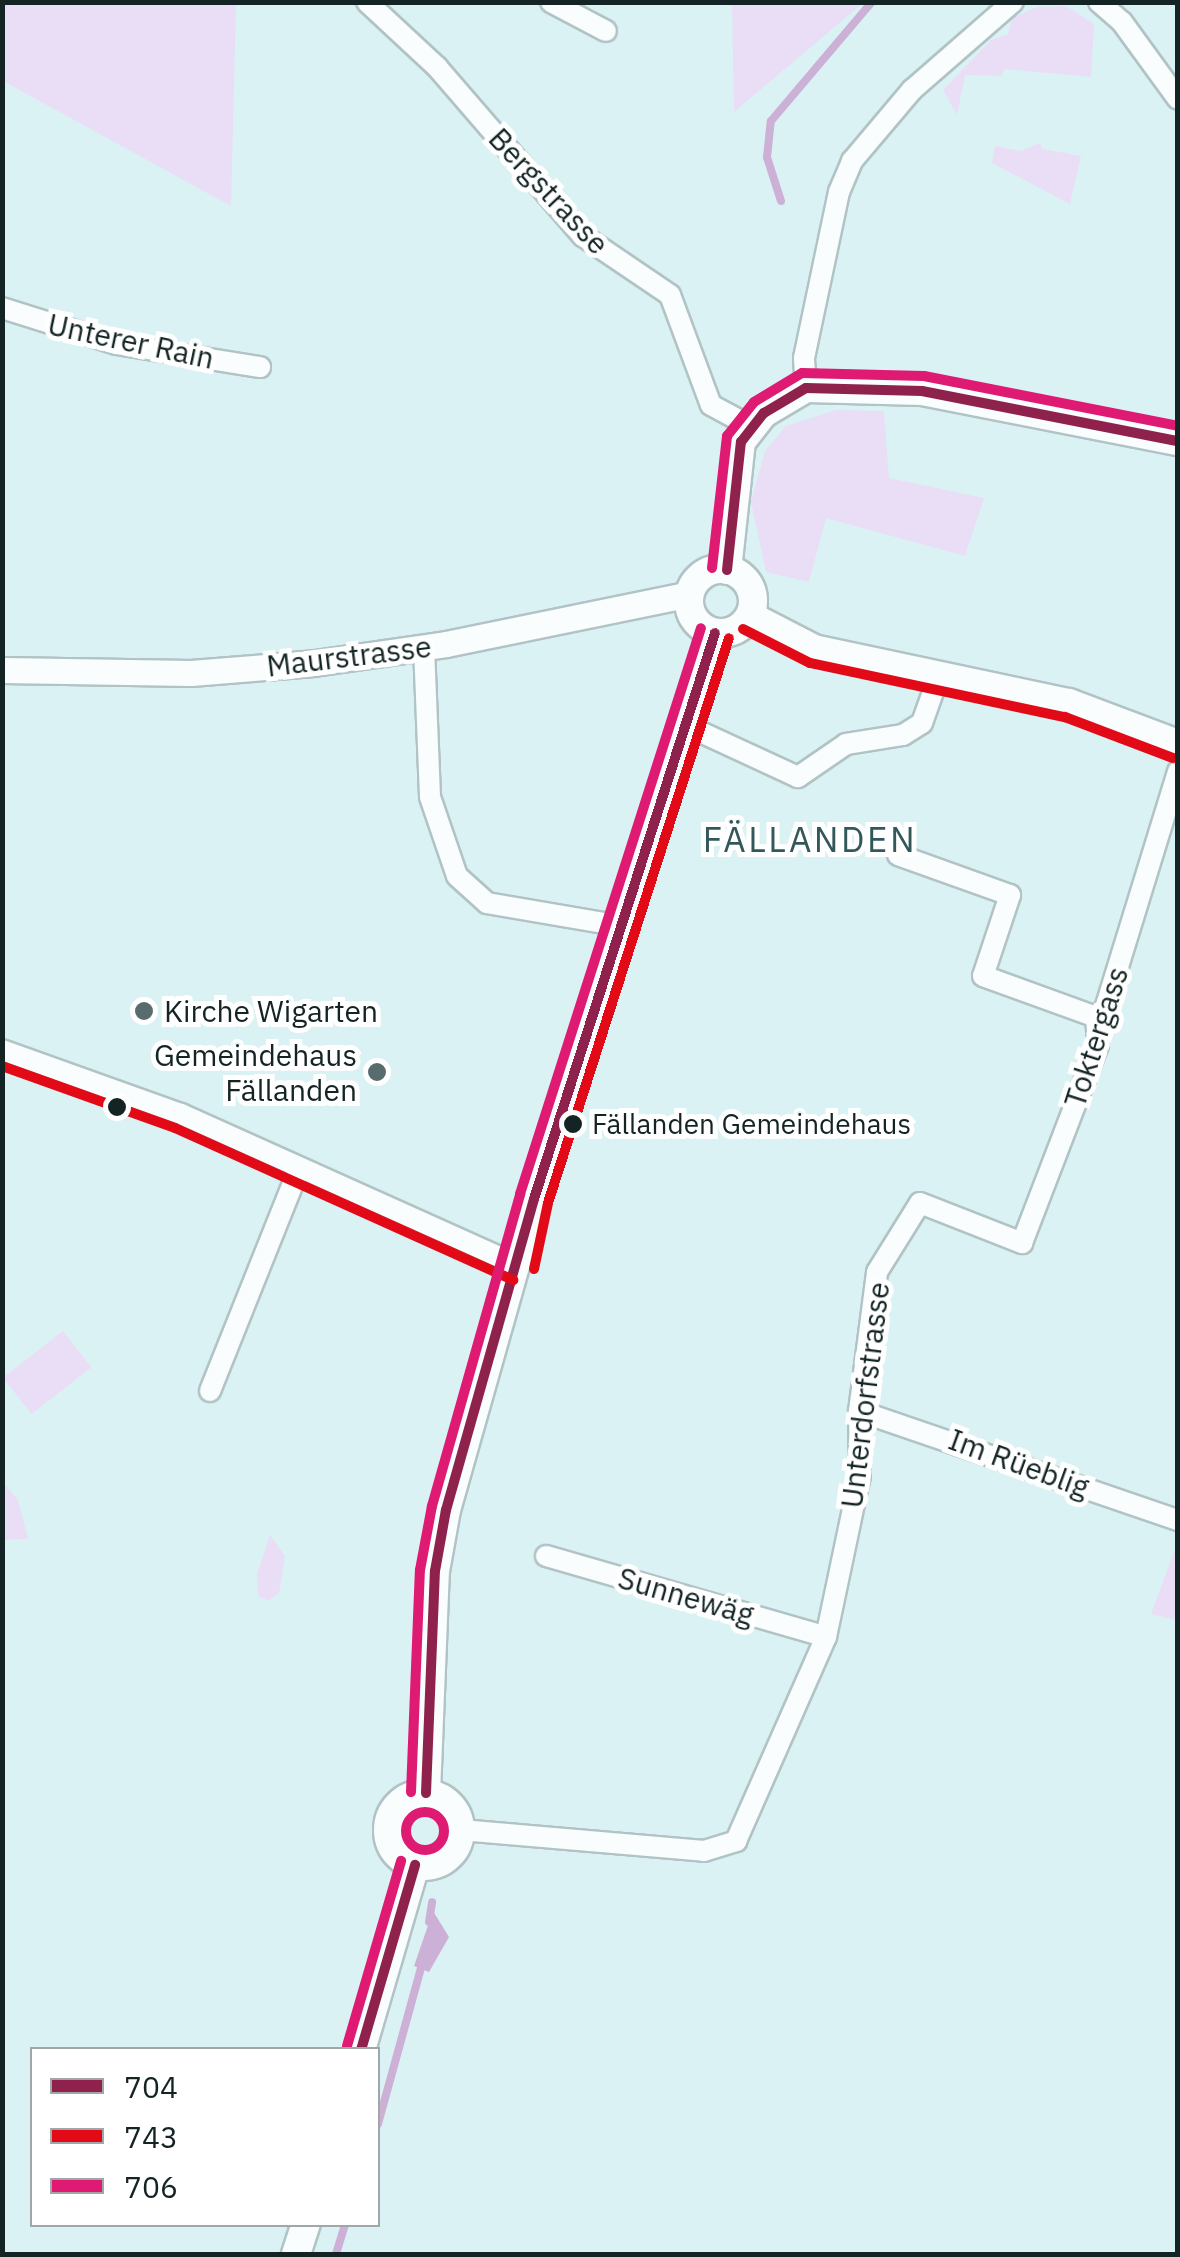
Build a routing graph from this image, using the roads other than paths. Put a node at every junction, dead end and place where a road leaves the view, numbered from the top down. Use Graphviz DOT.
graph roads {
  1 [pos="367,2"];
  2 [pos="551,2"];
  3 [pos="1013,2"];
  4 [pos="1099,2"];
  5 [pos="606,31"];
  6 [pos="1178,99"];
  7 [pos="2,308"];
  8 [pos="260,368"];
  9 [pos="806,388"];
  10 [pos="750,426"];
  11 [pos="1178,442"];
  12 [pos="727,570"];
  13 [pos="690,594"];
  14 [pos="750,616"];
  15 [pos="715,633"];
  16 [pos="424,647"];
  17 [pos="2,670"];
  18 [pos="939,675"];
  19 [pos="681,724"];
  20 [pos="1178,744"];
  21 [pos="1178,771"];
  22 [pos="898,855"];
  23 [pos="622,926"];
  24 [pos="1096,1017"];
  25 [pos="2,1050"];
  26 [pos="299,1169"];
  27 [pos="920,1203"];
  28 [pos="519,1266"];
  29 [pos="210,1391"];
  30 [pos="859,1411"];
  31 [pos="1178,1520"];
  32 [pos="546,1556"];
  33 [pos="826,1637"];
  34 [pos="426,1794"];
  35 [pos="461,1830"];
  36 [pos="415,1865"];
  37 [pos="362,2047"];
  38 [pos="305,2227"];
  39 [pos="296,2254"];
  1 -- 10 [label="street, Bergstrasse"];
  2 -- 5 [label="street"];
  3 -- 9 [label="street"];
  4 -- 6 [label="street"];
  7 -- 8 [label="street, Unterer Rain"];
  9 -- 10 [label="main road"];
  9 -- 11 [label="main road"];
  10 -- 12 [label="main road"];
  12 -- 13 [label="main road"];
  12 -- 14 [label="main road"];
  13 -- 15 [label="main road"];
  13 -- 16 [label="street, Maurstrasse"];
  14 -- 15 [label="main road"];
  14 -- 18 [label="main road"];
  15 -- 19 [label="main road"];
  16 -- 17 [label="street, Maurstrasse"];
  16 -- 23 [label="street"];
  18 -- 19 [label="street"];
  18 -- 20 [label="main road"];
  19 -- 23 [label="main road"];
  21 -- 24 [label="street, Toktergass"];
  22 -- 24 [label="street"];
  23 -- 28 [label="main road"];
  24 -- 27 [label="street, Toktergass"];
  25 -- 26 [label="street"];
  26 -- 28 [label="street"];
  26 -- 29 [label="street"];
  27 -- 30 [label="street, Unterdorfstrasse"];
  28 -- 34 [label="main road"];
  30 -- 31 [label="street, Im Rüeblig"];
  30 -- 33 [label="street, Unterdorfstrasse"];
  32 -- 33 [label="street, Sunnewäg"];
  33 -- 35 [label="street, Unterdorfstrasse"];
  34 -- 35 [label="main road"];
  34 -- 36 [label="main road"];
  35 -- 36 [label="main road"];
  36 -- 37 [label="main road"];
  38 -- 39 [label="main road"];
}
